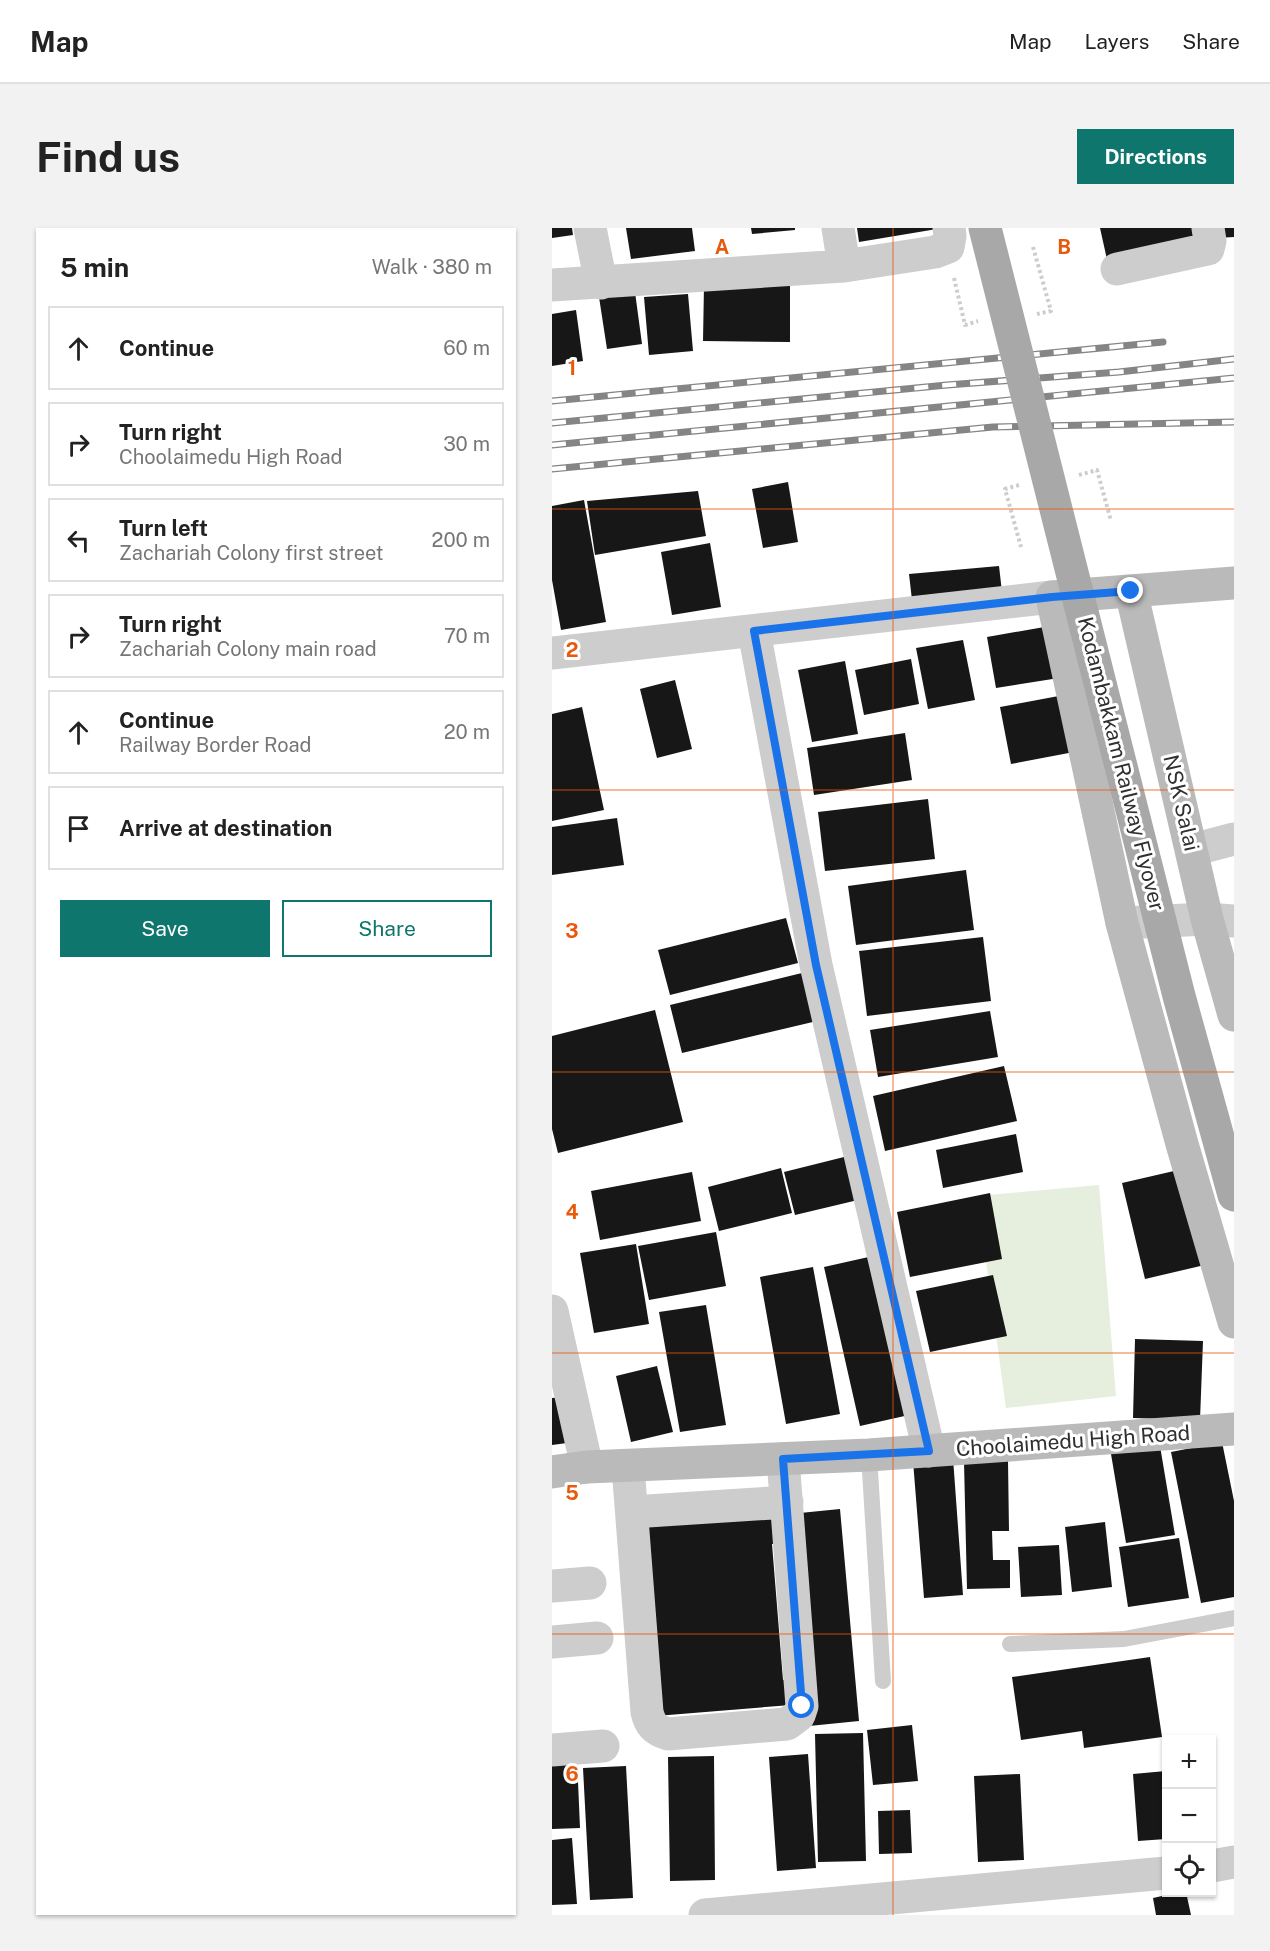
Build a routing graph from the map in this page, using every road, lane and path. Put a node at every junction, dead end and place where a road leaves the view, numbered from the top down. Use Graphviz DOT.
graph roads {
  1 [pos="590,228"];
  2 [pos="838,228"];
  3 [pos="985,228"];
  4 [pos="1222,245"];
  5 [pos="1033,247"];
  6 [pos="950,250"];
  7 [pos="844,266"];
  8 [pos="1117,269"];
  9 [pos="601,283"];
  10 [pos="552,285"];
  11 [pos="1037,314"];
  12 [pos="980,321"];
  13 [pos="1077,475"];
  14 [pos="1022,484"];
  15 [pos="1111,521"];
  16 [pos="1022,547"];
  17 [pos="1234,583"];
  18 [pos="1131,591"];
  19 [pos="1052,597"];
  20 [pos="754,631"];
  21 [pos="552,653"];
  22 [pos="1234,838"];
  23 [pos="1192,850"];
  24 [pos="1221,920"];
  25 [pos="1122,923"];
  26 [pos="1234,1015"];
  27 [pos="1234,1195"];
  28 [pos="552,1311"];
  29 [pos="1234,1322"];
  30 [pos="1234,1429"];
  31 [pos="929,1451"];
  32 [pos="869,1455"];
  33 [pos="783,1459"];
  34 [pos="587,1467"];
  35 [pos="628,1467"];
  36 [pos="552,1472"];
  37 [pos="787,1502"];
  38 [pos="632,1512"];
  39 [pos="590,1583"];
  40 [pos="552,1586"];
  41 [pos="1234,1618"];
  42 [pos="597,1638"];
  43 [pos="552,1642"];
  44 [pos="1010,1644"];
  45 [pos="883,1681"];
  46 [pos="603,1746"];
  47 [pos="552,1750"];
  48 [pos="1234,1862"];
  49 [pos="1216,1865"];
  50 [pos="1162,1873"];
  51 [pos="705,1915"];
  1 -- 9 [label="street"];
  2 -- 7 [label="street"];
  3 -- 27 [label="main road, Kodambakkam Railway Flyover, bridge"];
  4 -- 8 [label="street"];
  5 -- 11 [label="path"];
  6 -- 7 [label="street"];
  6 -- 12 [label="path"];
  7 -- 9 [label="street"];
  9 -- 10 [label="street"];
  13 -- 15 [label="path"];
  14 -- 16 [label="path"];
  17 -- 18 [label="street"];
  18 -- 19 [label="street"];
  18 -- 23 [label="street, NSK Salai"];
  19 -- 20 [label="street"];
  19 -- 25 [label="street"];
  20 -- 21 [label="street"];
  20 -- 31 [label="street"];
  22 -- 23 [label="street"];
  23 -- 24 [label="street, NSK Salai"];
  24 -- 25 [label="street"];
  24 -- 26 [label="street, NSK Salai"];
  25 -- 29 [label="street"];
  28 -- 34 [label="street"];
  30 -- 31 [label="street, Choolaimedu High Road"];
  31 -- 32 [label="street, Choolaimedu High Road"];
  32 -- 33 [label="street, Choolaimedu High Road"];
  32 -- 45 [label="lane"];
  33 -- 35 [label="street, Choolaimedu High Road"];
  33 -- 37 [label="street"];
  34 -- 35 [label="street, Choolaimedu High Road"];
  34 -- 36 [label="street, Choolaimedu High Road"];
  35 -- 38 [label="street"];
  37 -- 38 [label="street"];
  37 -- 38 [label="street"];
  39 -- 40 [label="street"];
  41 -- 44 [label="lane"];
  42 -- 43 [label="street"];
  46 -- 47 [label="street"];
  48 -- 49 [label="street"];
  50 -- 51 [label="street"];
}
